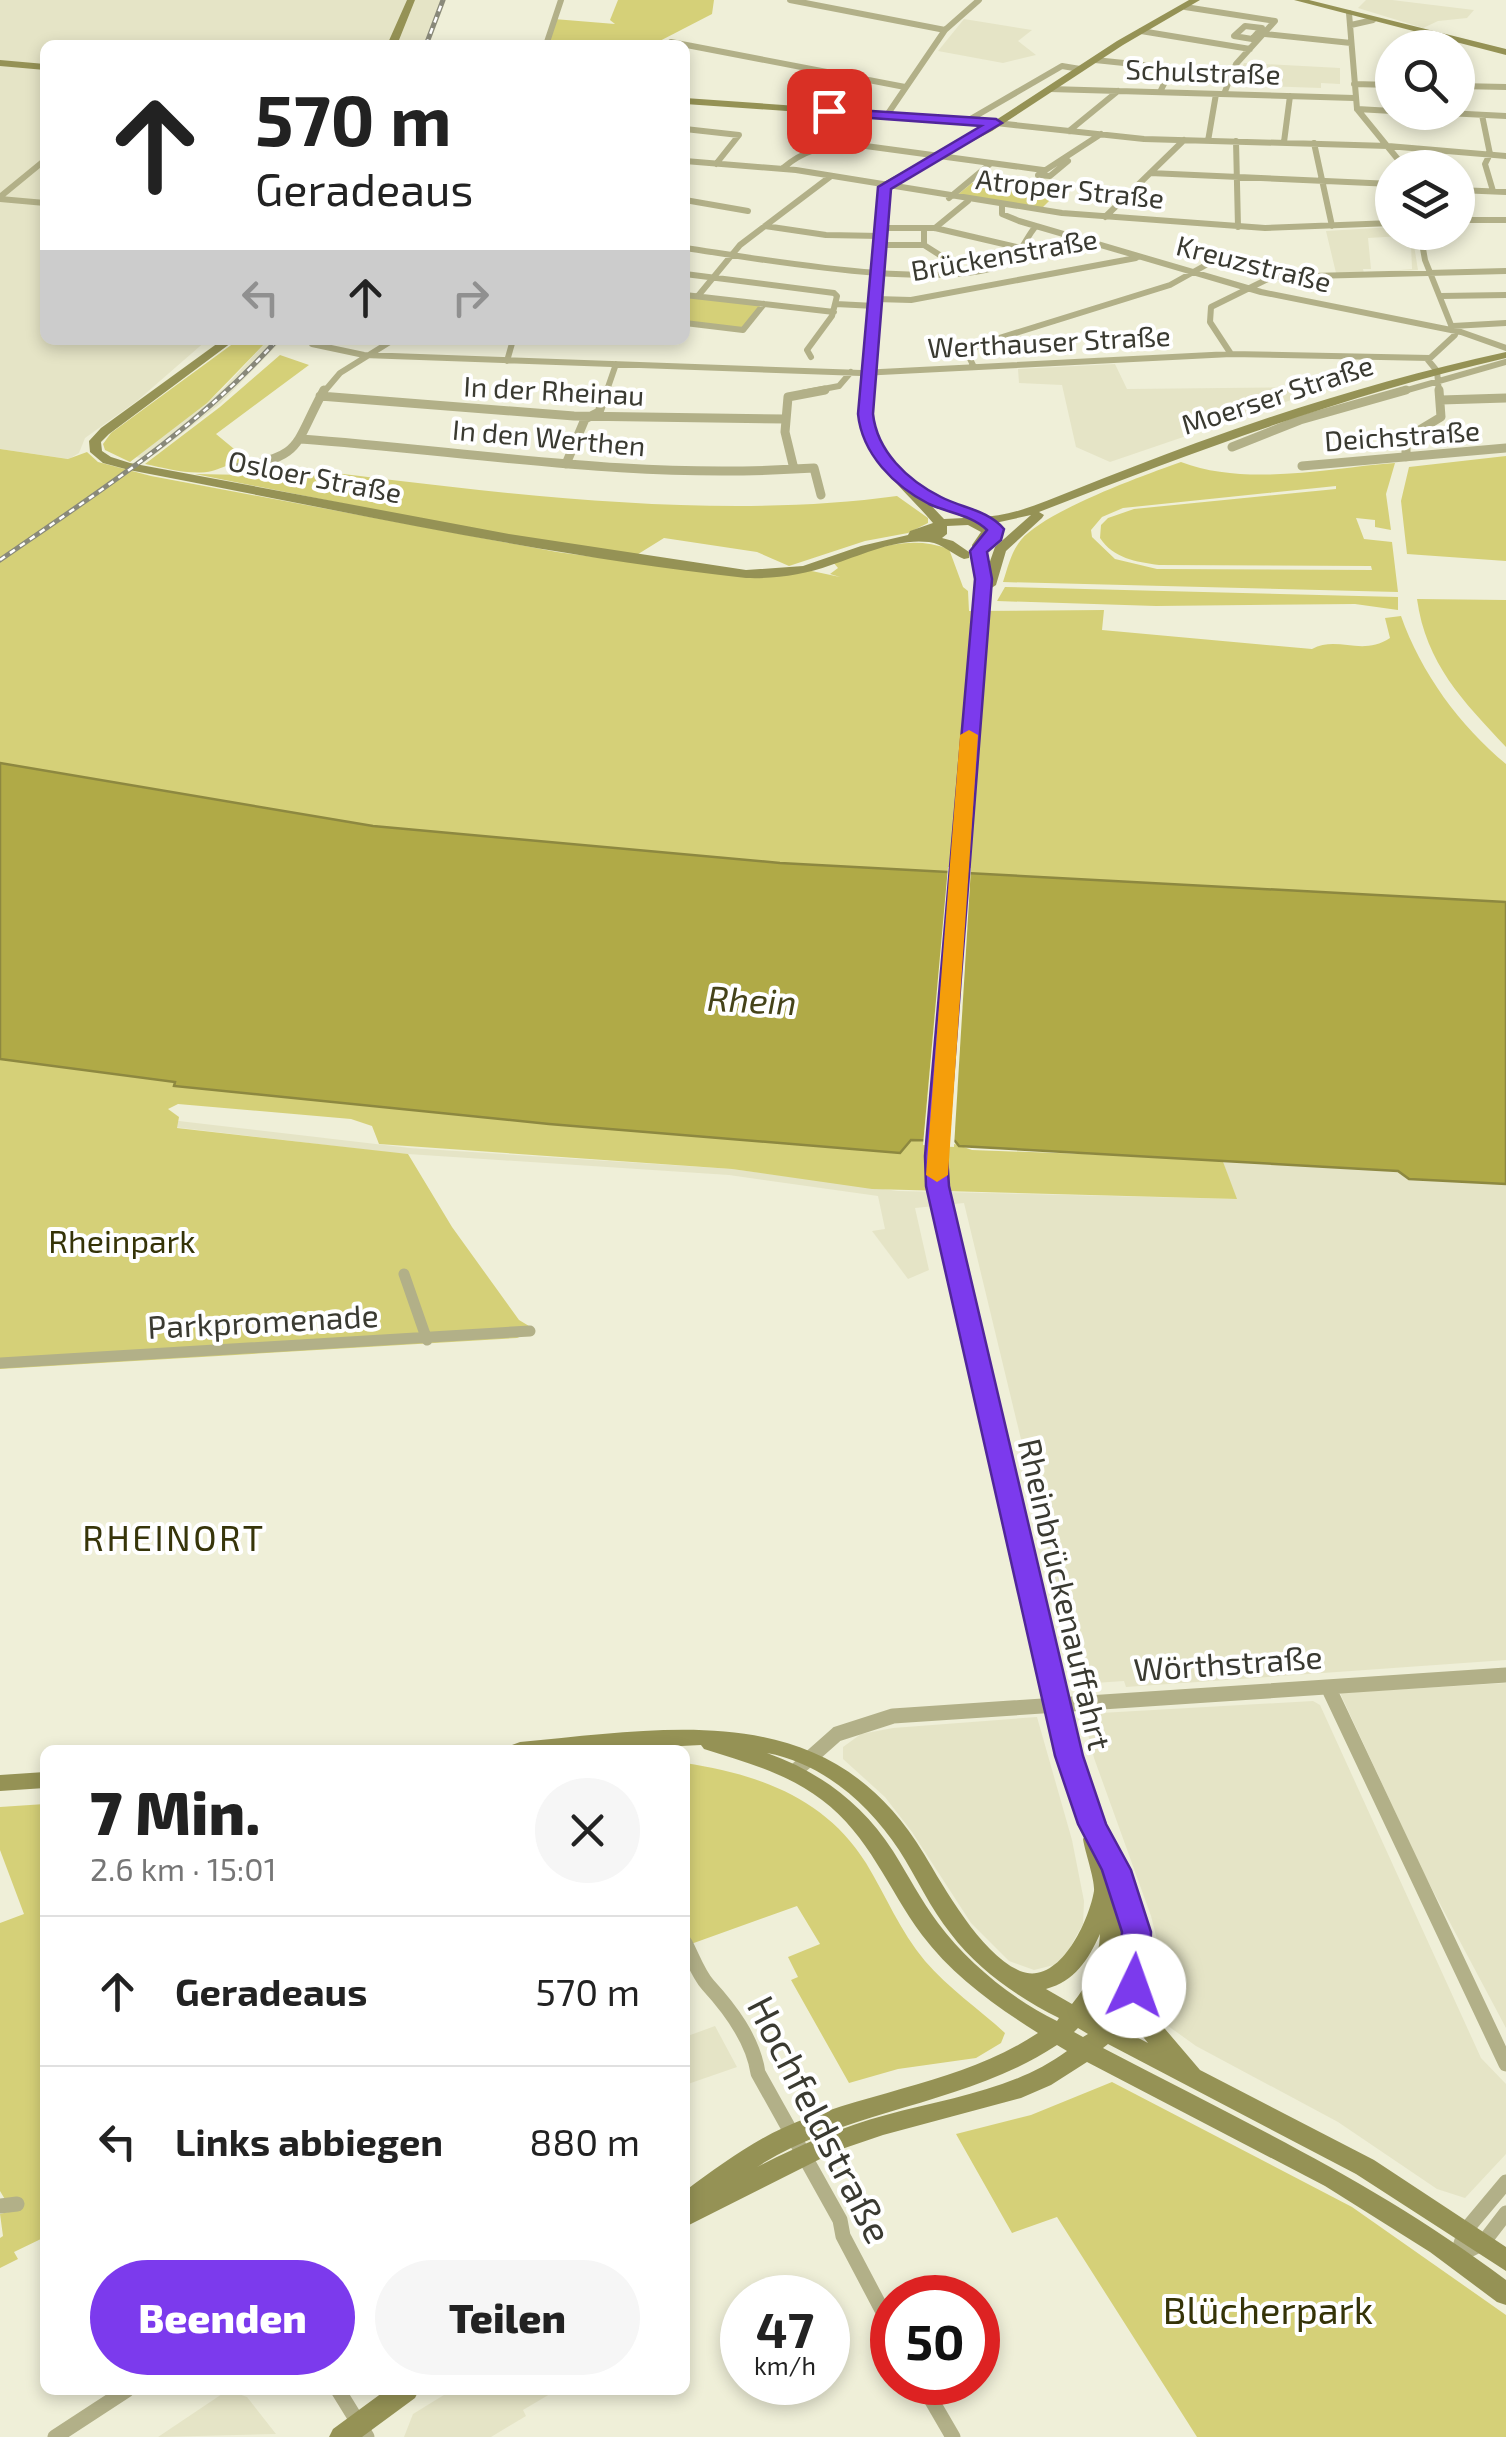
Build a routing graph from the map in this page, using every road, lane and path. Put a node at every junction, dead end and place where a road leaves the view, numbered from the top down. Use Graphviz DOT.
graph roads {
  1 [pos="411,0"];
  2 [pos="561,0"];
  3 [pos="790,0"];
  4 [pos="978,0"];
  5 [pos="1196,0"];
  6 [pos="1205,0"];
  7 [pos="1298,0"];
  8 [pos="1320,2"];
  9 [pos="1185,7"];
  10 [pos="1352,12"];
  11 [pos="1389,23"];
  12 [pos="945,30"];
  13 [pos="1412,30"];
  14 [pos="1141,31"];
  15 [pos="1264,34"];
  16 [pos="394,40"];
  17 [pos="548,40"];
  18 [pos="1352,42"];
  19 [pos="690,45"];
  20 [pos="1475,47"];
  21 [pos="1250,49"];
  22 [pos="1506,52"];
  23 [pos="1095,60"];
  24 [pos="0,63"];
  25 [pos="40,67"];
  26 [pos="1080,69"];
  27 [pos="1354,84"];
  28 [pos="1375,84"];
  29 [pos="1475,86"];
  30 [pos="1506,86"];
  31 [pos="904,87"];
  32 [pos="1050,89"];
  33 [pos="1118,92"];
  34 [pos="1160,92"];
  35 [pos="1220,94"];
  36 [pos="1290,96"];
  37 [pos="1354,98"];
  38 [pos="690,101"];
  39 [pos="1357,109"];
  40 [pos="1375,110"];
  41 [pos="853,112"];
  42 [pos="887,115"];
  43 [pos="1475,115"];
  44 [pos="1482,115"];
  45 [pos="1506,116"];
  46 [pos="967,121"];
  47 [pos="996,123"];
  48 [pos="690,129"];
  49 [pos="1070,131"];
  50 [pos="1101,134"];
  51 [pos="1184,140"];
  52 [pos="1208,141"];
  53 [pos="1236,142"];
  54 [pos="1284,142"];
  55 [pos="1314,143"];
  56 [pos="843,145"];
  57 [pos="1388,146"];
  58 [pos="1391,150"];
  59 [pos="942,153"];
  60 [pos="1488,155"];
  61 [pos="1506,156"];
  62 [pos="40,164"];
  63 [pos="690,164"];
  64 [pos="716,164"];
  65 [pos="990,164"];
  66 [pos="783,168"];
  67 [pos="1150,173"];
  68 [pos="831,176"];
  69 [pos="1238,177"];
  70 [pos="1322,180"];
  71 [pos="1375,183"];
  72 [pos="885,187"];
  73 [pos="1475,191"];
  74 [pos="1493,192"];
  75 [pos="1506,192"];
  76 [pos="0,198"];
  77 [pos="949,198"];
  78 [pos="690,201"];
  79 [pos="968,201"];
  80 [pos="40,202"];
  81 [pos="1002,206"];
  82 [pos="748,212"];
  83 [pos="1105,217"];
  84 [pos="1475,220"];
  85 [pos="1506,220"];
  86 [pos="1375,224"];
  87 [pos="764,226"];
  88 [pos="1036,226"];
  89 [pos="1332,226"];
  90 [pos="1238,227"];
  91 [pos="935,228"];
  92 [pos="924,229"];
  93 [pos="881,236"];
  94 [pos="924,245"];
  95 [pos="1020,248"];
  96 [pos="690,249"];
  97 [pos="1423,250"];
  98 [pos="734,254"];
  99 [pos="1224,255"];
  100 [pos="1140,257"];
  101 [pos="880,270"];
  102 [pos="1506,271"];
  103 [pos="968,272"];
  104 [pos="1194,272"];
  105 [pos="1427,273"];
  106 [pos="690,274"];
  107 [pos="716,275"];
  108 [pos="988,286"];
  109 [pos="1245,287"];
  110 [pos="690,295"];
  111 [pos="1506,295"];
  112 [pos="698,296"];
  113 [pos="1441,296"];
  114 [pos="876,303"];
  115 [pos="764,304"];
  116 [pos="835,308"];
  117 [pos="1506,323"];
  118 [pos="690,324"];
  119 [pos="1454,328"];
  120 [pos="222,345"];
  121 [pos="317,345"];
  122 [pos="383,345"];
  123 [pos="512,345"];
  124 [pos="1230,354"];
  125 [pos="364,355"];
  126 [pos="1506,355"];
  127 [pos="811,356"];
  128 [pos="1430,358"];
  129 [pos="508,361"];
  130 [pos="616,364"];
  131 [pos="974,367"];
  132 [pos="851,372"];
  133 [pos="870,372"];
  134 [pos="1437,376"];
  135 [pos="320,396"];
  136 [pos="1506,398"];
  137 [pos="1441,400"];
  138 [pos="592,416"];
  139 [pos="786,419"];
  140 [pos="300,439"];
  141 [pos="1232,447"];
  142 [pos="1506,448"];
  143 [pos="1406,457"];
  144 [pos="881,460"];
  145 [pos="566,464"];
  146 [pos="1302,466"];
  147 [pos="234,468"];
  148 [pos="794,469"];
  149 [pos="821,495"];
  150 [pos="1068,496"];
  151 [pos="970,521"];
  152 [pos="987,521"];
  153 [pos="941,524"];
  154 [pos="971,553"];
  155 [pos="704,569"];
  156 [pos="981,599"];
  157 [pos="404,1274"];
  158 [pos="530,1331"];
  159 [pos="427,1340"];
  160 [pos="0,1363"];
  161 [pos="1506,1675"];
  162 [pos="1329,1689"];
  163 [pos="598,1745"];
  164 [pos="801,1764"];
  165 [pos="40,1780"];
  166 [pos="0,1784"];
  167 [pos="1092,1824"];
  168 [pos="1104,1891"];
  169 [pos="690,1953"];
  170 [pos="1014,1979"];
  171 [pos="1134,1986"];
  172 [pos="1067,2024"];
  173 [pos="1097,2040"];
  174 [pos="1506,2064"];
  175 [pos="1194,2079"];
  176 [pos="797,2145"];
  177 [pos="1506,2182"];
  178 [pos="690,2201"];
  179 [pos="1506,2213"];
  180 [pos="690,2214"];
  181 [pos="1468,2243"];
  182 [pos="1506,2260"];
  183 [pos="870,2287"];
  184 [pos="1506,2294"];
  185 [pos="119,2395"];
  186 [pos="340,2395"];
  187 [pos="400,2395"];
  188 [pos="931,2405"];
  189 [pos="356,2433"];
  190 [pos="944,2434"];
  191 [pos="55,2437"];
  1 -- 16 [label="main road"];
  2 -- 17 [label="street"];
  3 -- 12 [label="street"];
  4 -- 12 [label="street"];
  5 -- 9 [label="main road"];
  6 -- 9 [label="main road"];
  7 -- 10 [label="main road"];
  8 -- 10 [label="main road"];
  9 -- 14 [label="main road"];
  9 -- 15 [label="street"];
  10 -- 11 [label="main road"];
  10 -- 11 [label="main road"];
  10 -- 18 [label="street"];
  11 -- 13 [label="main road"];
  12 -- 31 [label="street"];
  14 -- 21 [label="street"];
  14 -- 23 [label="main road"];
  15 -- 18 [label="street"];
  15 -- 21 [label="street"];
  18 -- 27 [label="street"];
  19 -- 31 [label="street"];
  20 -- 22 [label="main road"];
  21 -- 35 [label="street"];
  23 -- 26 [label="main road"];
  23 -- 34 [label="street"];
  24 -- 25 [label="main road"];
  26 -- 32 [label="main road"];
  26 -- 46 [label="street"];
  27 -- 28 [label="street"];
  27 -- 37 [label="street"];
  29 -- 30 [label="street"];
  31 -- 42 [label="street"];
  32 -- 33 [label="street, Schulstraße"];
  32 -- 47 [label="main road"];
  33 -- 34 [label="street, Schulstraße"];
  33 -- 49 [label="street"];
  34 -- 35 [label="street, Schulstraße"];
  35 -- 36 [label="street, Schulstraße"];
  35 -- 52 [label="street"];
  36 -- 37 [label="street, Schulstraße"];
  36 -- 54 [label="street"];
  37 -- 39 [label="street"];
  38 -- 41 [label="main road"];
  39 -- 40 [label="street"];
  39 -- 57 [label="street"];
  41 -- 42 [label="main road"];
  41 -- 56 [label="street"];
  42 -- 46 [label="main road"];
  43 -- 44 [label="street"];
  44 -- 45 [label="street"];
  44 -- 60 [label="street"];
  46 -- 47 [label="main road"];
  47 -- 49 [label="street"];
  47 -- 59 [label="main road"];
  48 -- 64 [label="street"];
  49 -- 50 [label="street"];
  50 -- 51 [label="street"];
  50 -- 65 [label="street"];
  51 -- 52 [label="street"];
  51 -- 67 [label="street"];
  52 -- 53 [label="street"];
  53 -- 54 [label="street"];
  53 -- 69 [label="street"];
  54 -- 55 [label="street"];
  55 -- 57 [label="street"];
  55 -- 70 [label="street"];
  56 -- 59 [label="street"];
  56 -- 66 [label="street"];
  57 -- 58 [label="street"];
  57 -- 60 [label="street"];
  59 -- 65 [label="street"];
  59 -- 72 [label="main road"];
  60 -- 61 [label="street"];
  60 -- 74 [label="street"];
  62 -- 76 [label="street"];
  63 -- 64 [label="street, Atroper Straße"];
  64 -- 66 [label="street, Atroper Straße"];
  65 -- 77 [label="street"];
  66 -- 68 [label="street, Atroper Straße"];
  67 -- 69 [label="street"];
  67 -- 83 [label="street"];
  68 -- 72 [label="street, Atroper Straße"];
  68 -- 87 [label="street"];
  69 -- 70 [label="street"];
  69 -- 90 [label="street"];
  70 -- 71 [label="street"];
  70 -- 89 [label="street"];
  72 -- 77 [label="street, Atroper Straße"];
  72 -- 93 [label="main road"];
  73 -- 74 [label="street"];
  74 -- 75 [label="street"];
  76 -- 80 [label="street"];
  77 -- 79 [label="street, Atroper Straße"];
  78 -- 82 [label="street"];
  79 -- 81 [label="street, Atroper Straße"];
  79 -- 91 [label="street"];
  81 -- 83 [label="street, Atroper Straße"];
  81 -- 88 [label="street, Kreuzstraße"];
  83 -- 90 [label="street, Atroper Straße"];
  84 -- 85 [label="street"];
  86 -- 89 [label="street, Atroper Straße"];
  87 -- 93 [label="street"];
  87 -- 98 [label="street"];
  88 -- 95 [label="street"];
  88 -- 100 [label="street, Kreuzstraße"];
  89 -- 90 [label="street, Atroper Straße"];
  91 -- 92 [label="street"];
  91 -- 95 [label="street"];
  92 -- 93 [label="street"];
  92 -- 94 [label="street"];
  93 -- 94 [label="street"];
  93 -- 101 [label="main road"];
  94 -- 103 [label="street"];
  95 -- 103 [label="street"];
  96 -- 98 [label="street"];
  97 -- 105 [label="street"];
  98 -- 101 [label="street"];
  98 -- 107 [label="street"];
  99 -- 104 [label="street"];
  100 -- 104 [label="street, Kreuzstraße"];
  100 -- 108 [label="street, Brückenstraße"];
  101 -- 103 [label="street"];
  101 -- 114 [label="main road"];
  102 -- 105 [label="street"];
  103 -- 108 [label="street"];
  104 -- 109 [label="street, Kreuzstraße"];
  104 -- 131 [label="street"];
  105 -- 109 [label="street"];
  105 -- 113 [label="street"];
  106 -- 107 [label="street"];
  107 -- 112 [label="street"];
  107 -- 116 [label="street"];
  108 -- 114 [label="street, Brückenstraße"];
  109 -- 119 [label="street, Kreuzstraße"];
  109 -- 124 [label="street"];
  110 -- 112 [label="street, Brückenstraße"];
  111 -- 113 [label="street"];
  112 -- 115 [label="street, Brückenstraße"];
  113 -- 119 [label="street"];
  114 -- 116 [label="street, Brückenstraße"];
  114 -- 133 [label="main road"];
  115 -- 116 [label="street, Brückenstraße"];
  115 -- 118 [label="street"];
  116 -- 127 [label="street"];
  117 -- 119 [label="street"];
  119 -- 126 [label="street, Kreuzstraße"];
  119 -- 128 [label="street"];
  120 -- 155 [label="main road, Osloer Straße"];
  121 -- 125 [label="street, Werthauser Straße"];
  122 -- 125 [label="street"];
  123 -- 129 [label="street"];
  124 -- 128 [label="street, Werthauser Straße"];
  124 -- 131 [label="street, Werthauser Straße"];
  125 -- 129 [label="street, Werthauser Straße"];
  125 -- 135 [label="street"];
  126 -- 134 [label="main road, Moerser Straße"];
  128 -- 134 [label="street"];
  129 -- 130 [label="street, Werthauser Straße"];
  130 -- 132 [label="street, Werthauser Straße"];
  130 -- 138 [label="street"];
  131 -- 133 [label="street, Werthauser Straße"];
  132 -- 133 [label="street, Werthauser Straße"];
  132 -- 139 [label="street"];
  133 -- 144 [label="main road"];
  134 -- 137 [label="street"];
  134 -- 141 [label="street"];
  134 -- 150 [label="main road, Moerser Straße"];
  135 -- 138 [label="street, In der Rheinau"];
  135 -- 140 [label="street"];
  136 -- 137 [label="street"];
  137 -- 143 [label="street"];
  138 -- 139 [label="street, In der Rheinau"];
  138 -- 145 [label="street"];
  139 -- 148 [label="street"];
  140 -- 145 [label="street, In den Werthen"];
  140 -- 147 [label="street"];
  142 -- 143 [label="street, Deichstraße"];
  143 -- 146 [label="street, Deichstraße"];
  144 -- 152 [label="main road"];
  144 -- 153 [label="main road"];
  145 -- 148 [label="street, In den Werthen"];
  148 -- 149 [label="street"];
  150 -- 152 [label="main road, Moerser Straße"];
  150 -- 156 [label="main road, Moerser Straße"];
  151 -- 152 [label="main road, Moerser Straße"];
  151 -- 153 [label="main road, Osloer Straße"];
  151 -- 154 [label="main road"];
  152 -- 154 [label="main road"];
  153 -- 154 [label="main road"];
  153 -- 155 [label="main road, Osloer Straße"];
  154 -- 155 [label="main road, Osloer Straße"];
  154 -- 156 [label="main road"];
  156 -- 167 [label="main road, Rheinbrückenauffahrt"];
  157 -- 159 [label="street"];
  158 -- 159 [label="street, Parkpromenade"];
  159 -- 160 [label="street, Parkpromenade"];
  161 -- 162 [label="street, Wörthstraße"];
  162 -- 164 [label="street, Wörthstraße"];
  162 -- 174 [label="street"];
  163 -- 164 [label="main road"];
  164 -- 170 [label="main road"];
  164 -- 172 [label="main road"];
  165 -- 166 [label="main road"];
  167 -- 168 [label="main road, Rheinbrückenauffahrt"];
  167 -- 171 [label="main road, Rheinbrückenauffahrt"];
  168 -- 170 [label="main road"];
  168 -- 172 [label="main road, Rheinbrückenauffahrt"];
  169 -- 176 [label="street, Hochfeldstraße"];
  170 -- 172 [label="main road"];
  171 -- 173 [label="main road, Rheinbrückenauffahrt"];
  171 -- 175 [label="main road"];
  172 -- 173 [label="main road"];
  172 -- 176 [label="main road"];
  173 -- 175 [label="main road"];
  173 -- 176 [label="main road"];
  173 -- 181 [label="main road"];
  175 -- 181 [label="main road"];
  176 -- 178 [label="main road"];
  176 -- 180 [label="main road"];
  176 -- 183 [label="street, Hochfeldstraße"];
  177 -- 181 [label="street"];
  179 -- 181 [label="street"];
  181 -- 182 [label="main road"];
  181 -- 184 [label="main road"];
  185 -- 191 [label="street"];
  186 -- 189 [label="street"];
  187 -- 189 [label="main road"];
  188 -- 190 [label="street"];
}
